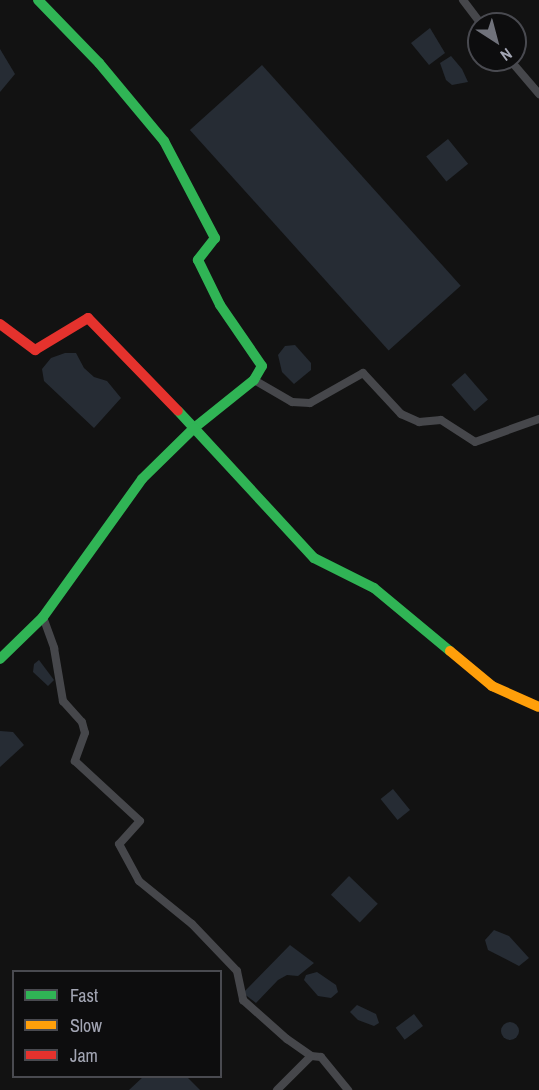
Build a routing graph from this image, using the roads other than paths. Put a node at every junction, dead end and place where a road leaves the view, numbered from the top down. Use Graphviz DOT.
graph roads {
  1 [pos="38,0"];
  2 [pos="520,72"];
  3 [pos="539,94"];
  4 [pos="0,324"];
  5 [pos="254,380"];
  6 [pos="539,420"];
  7 [pos="194,428"];
  8 [pos="43,617"];
  9 [pos="0,659"];
  10 [pos="539,707"];
  11 [pos="310,1056"];
  12 [pos="277,1090"];
  13 [pos="348,1090"];
  1 -- 5 [label="street"];
  2 -- 3 [label="street"];
  4 -- 7 [label="street"];
  5 -- 6 [label="street"];
  5 -- 7 [label="street"];
  7 -- 8 [label="street"];
  7 -- 10 [label="street"];
  8 -- 9 [label="street"];
  8 -- 11 [label="street"];
  11 -- 12 [label="street"];
  11 -- 13 [label="street"];
}
